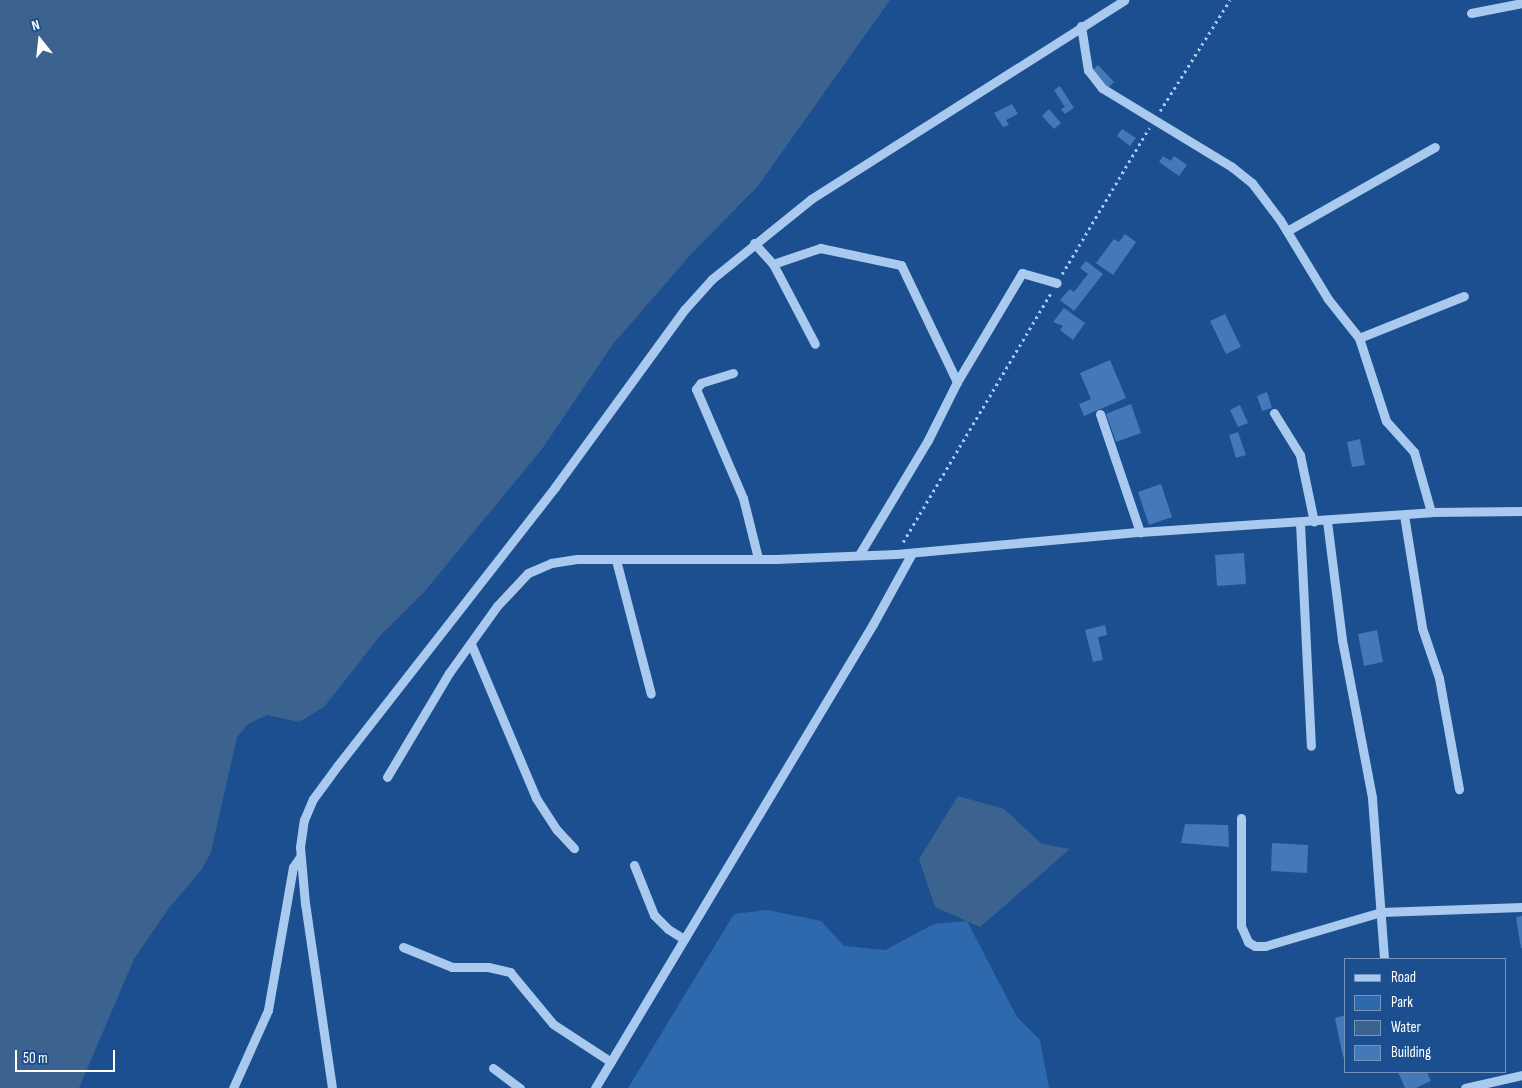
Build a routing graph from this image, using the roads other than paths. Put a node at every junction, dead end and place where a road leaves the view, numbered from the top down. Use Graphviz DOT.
graph roads {
  1 [pos="1124,0"];
  2 [pos="1522,3"];
  3 [pos="1471,13"];
  4 [pos="1081,26"];
  5 [pos="1436,147"];
  6 [pos="1287,231"];
  7 [pos="754,243"];
  8 [pos="772,264"];
  9 [pos="1057,283"];
  10 [pos="1464,296"];
  11 [pos="1360,338"];
  12 [pos="815,344"];
  13 [pos="734,373"];
  14 [pos="957,382"];
  15 [pos="1274,413"];
  16 [pos="1100,414"];
  17 [pos="1522,511"];
  18 [pos="1431,512"];
  19 [pos="1404,515"];
  20 [pos="1327,521"];
  21 [pos="1314,522"];
  22 [pos="1300,523"];
  23 [pos="1140,532"];
  24 [pos="912,553"];
  25 [pos="859,555"];
  26 [pos="758,558"];
  27 [pos="616,560"];
  28 [pos="470,644"];
  29 [pos="650,694"];
  30 [pos="1311,746"];
  31 [pos="386,777"];
  32 [pos="1459,789"];
  33 [pos="1241,818"];
  34 [pos="574,848"];
  35 [pos="300,857"];
  36 [pos="634,865"];
  37 [pos="1522,906"];
  38 [pos="1381,912"];
  39 [pos="684,939"];
  40 [pos="403,947"];
  41 [pos="1384,958"];
  42 [pos="610,1062"];
  43 [pos="493,1068"];
  44 [pos="1522,1075"];
  45 [pos="1510,1078"];
  46 [pos="233,1088"];
  47 [pos="332,1088"];
  48 [pos="520,1088"];
  49 [pos="595,1088"];
  50 [pos="1465,1088"];
  51 [pos="1513,1088"];
  1 -- 4 [label="street"];
  2 -- 3 [label="street"];
  4 -- 6 [label="street"];
  4 -- 7 [label="street"];
  5 -- 6 [label="street"];
  6 -- 11 [label="street"];
  7 -- 8 [label="street"];
  7 -- 35 [label="street"];
  8 -- 12 [label="street"];
  8 -- 14 [label="street"];
  9 -- 14 [label="street"];
  10 -- 11 [label="street"];
  11 -- 18 [label="street"];
  13 -- 26 [label="street"];
  14 -- 25 [label="street"];
  15 -- 21 [label="street"];
  16 -- 23 [label="street"];
  17 -- 18 [label="street"];
  18 -- 19 [label="street"];
  19 -- 20 [label="street"];
  19 -- 32 [label="street"];
  20 -- 21 [label="street"];
  20 -- 38 [label="street"];
  21 -- 22 [label="street"];
  22 -- 23 [label="street"];
  22 -- 30 [label="street"];
  23 -- 24 [label="street"];
  24 -- 25 [label="street"];
  24 -- 39 [label="street"];
  25 -- 26 [label="street"];
  26 -- 27 [label="street"];
  27 -- 28 [label="street"];
  27 -- 29 [label="street"];
  28 -- 31 [label="street"];
  28 -- 34 [label="street"];
  33 -- 38 [label="street"];
  35 -- 46 [label="street"];
  35 -- 47 [label="street"];
  36 -- 39 [label="street"];
  37 -- 38 [label="street"];
  38 -- 41 [label="street"];
  39 -- 42 [label="street"];
  40 -- 42 [label="street"];
  42 -- 49 [label="street"];
  43 -- 48 [label="street"];
  44 -- 45 [label="street"];
  45 -- 50 [label="street"];
  45 -- 51 [label="street"];
}
